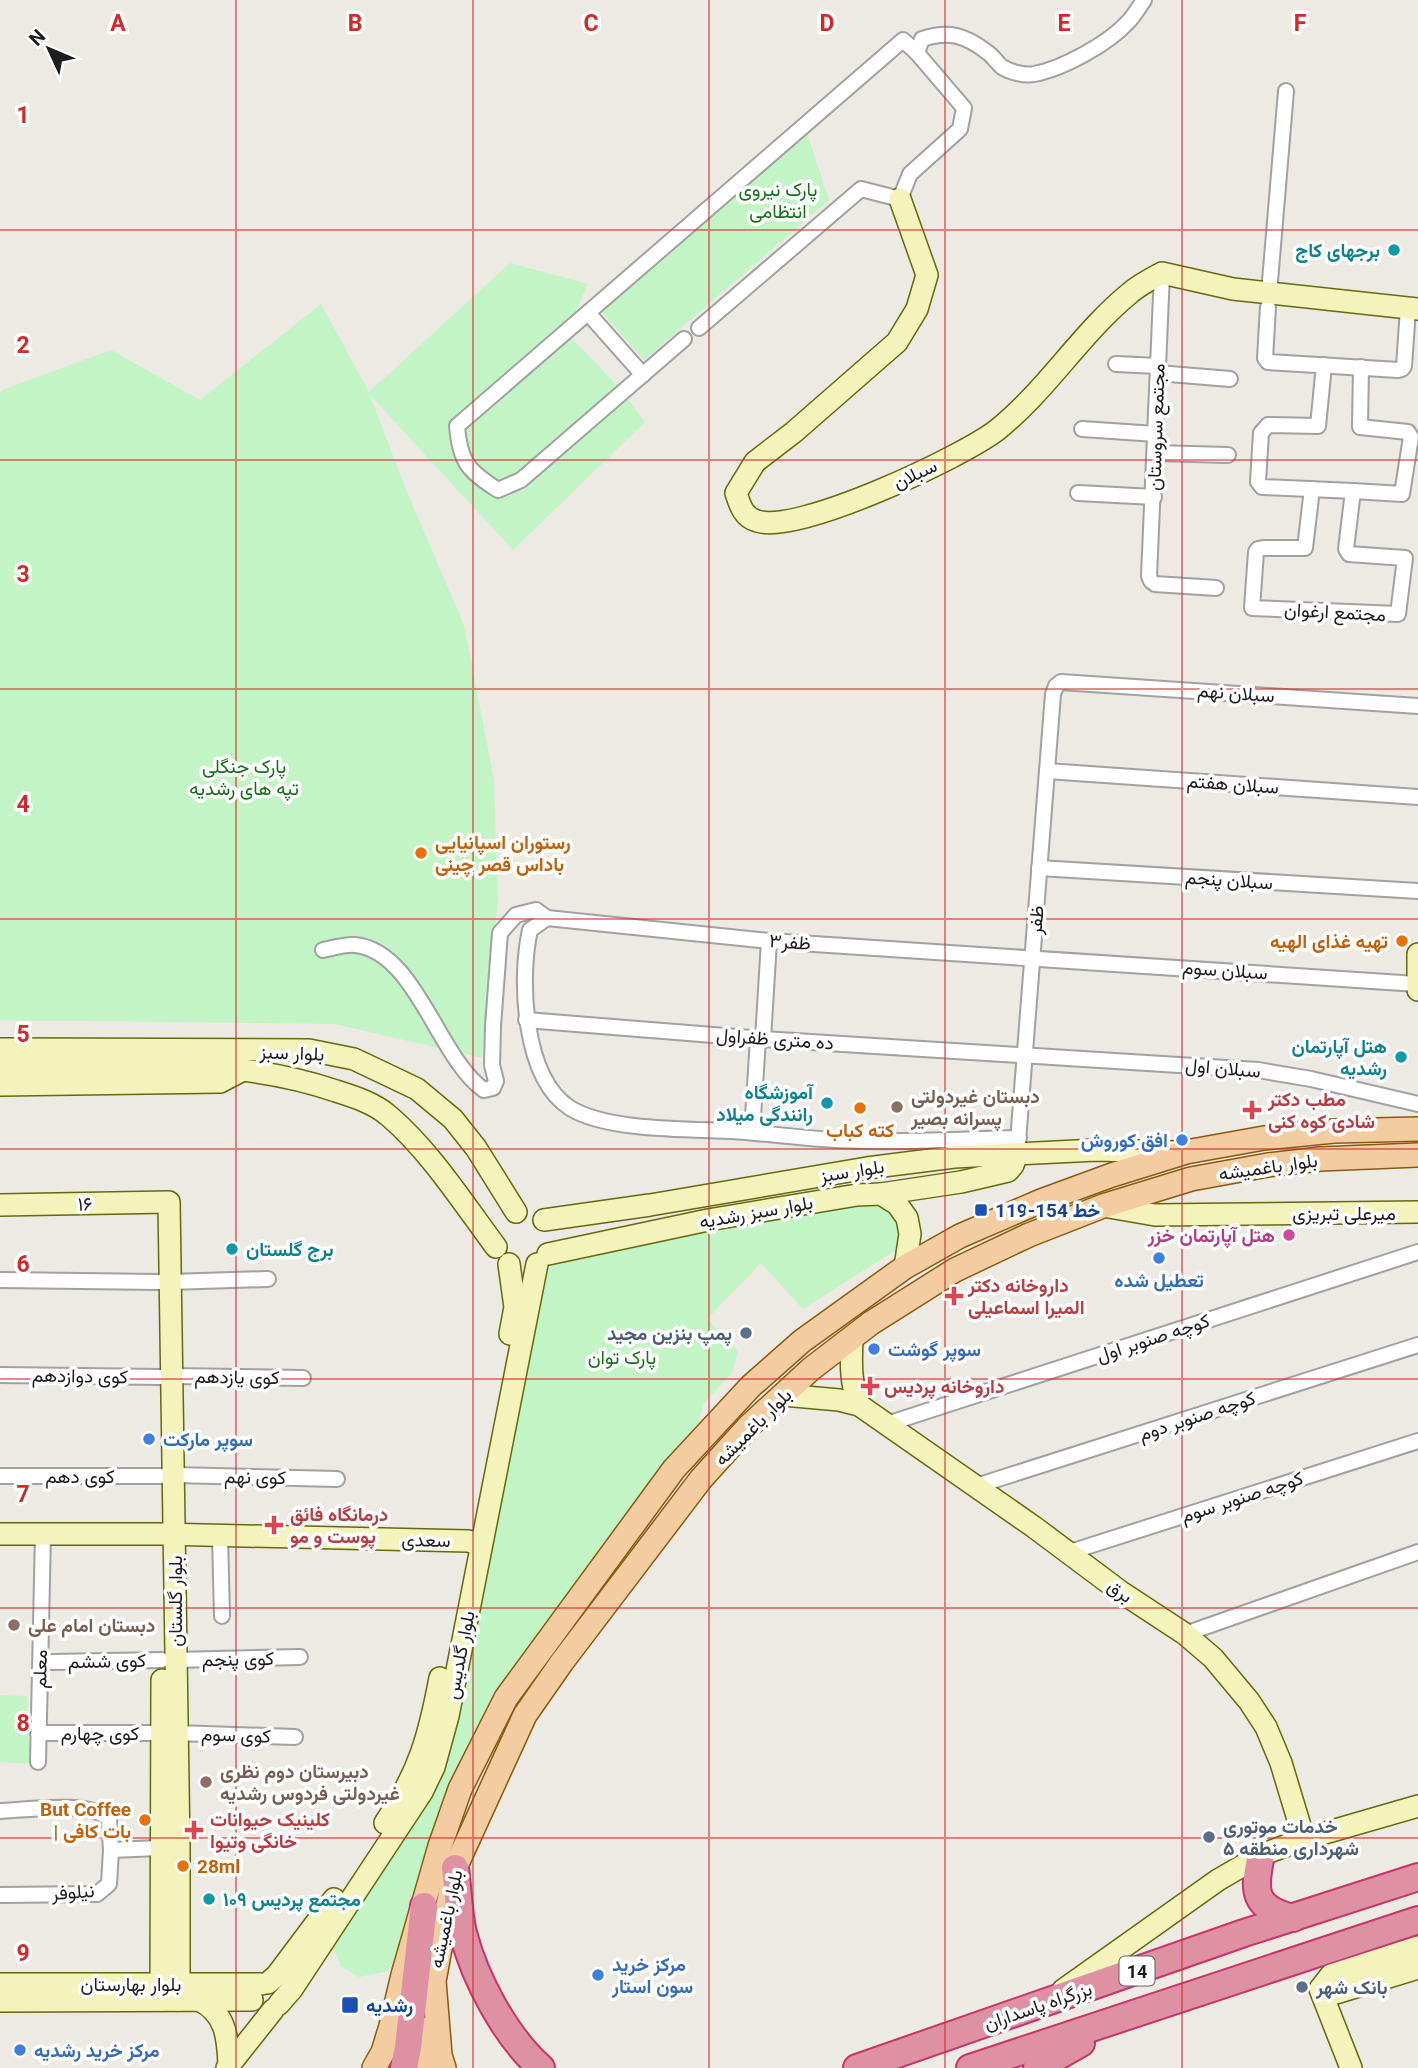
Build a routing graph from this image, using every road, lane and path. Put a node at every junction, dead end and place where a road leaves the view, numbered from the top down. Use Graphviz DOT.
graph roads {
  1 [pos="1144,0"];
  2 [pos="917,53"];
  3 [pos="1286,91"];
  4 [pos="900,199"];
  5 [pos="1162,273"];
  6 [pos="1268,300"];
  7 [pos="1413,309"];
  8 [pos="588,313"];
  9 [pos="699,328"];
  10 [pos="684,339"];
  11 [pos="1116,364"];
  12 [pos="1324,365"];
  13 [pos="1361,367"];
  14 [pos="1158,370"];
  15 [pos="643,375"];
  16 [pos="1230,379"];
  17 [pos="1082,429"];
  18 [pos="1156,434"];
  19 [pos="1155,453"];
  20 [pos="1228,455"];
  21 [pos="1312,489"];
  22 [pos="1353,491"];
  23 [pos="1078,493"];
  24 [pos="1154,497"];
  25 [pos="1216,588"];
  26 [pos="1056,686"];
  27 [pos="1418,706"];
  28 [pos="1047,771"];
  29 [pos="1418,797"];
  30 [pos="1040,868"];
  31 [pos="1418,891"];
  32 [pos="547,918"];
  33 [pos="769,941"];
  34 [pos="323,950"];
  35 [pos="1418,954"];
  36 [pos="1033,957"];
  37 [pos="1418,975"];
  38 [pos="526,1020"];
  39 [pos="761,1039"];
  40 [pos="0,1049"];
  41 [pos="1025,1054"];
  42 [pos="0,1067"];
  43 [pos="243,1070"];
  44 [pos="0,1085"];
  45 [pos="1418,1104"];
  46 [pos="1418,1129"];
  47 [pos="752,1132"];
  48 [pos="863,1141"];
  49 [pos="1018,1146"];
  50 [pos="1186,1152"];
  51 [pos="1418,1155"];
  52 [pos="867,1168"];
  53 [pos="881,1194"];
  54 [pos="164,1202"];
  55 [pos="0,1205"];
  56 [pos="1103,1206"];
  57 [pos="516,1212"];
  58 [pos="1418,1212"];
  59 [pos="544,1220"];
  60 [pos="496,1247"];
  61 [pos="1418,1252"];
  62 [pos="543,1259"];
  63 [pos="509,1264"];
  64 [pos="905,1267"];
  65 [pos="268,1279"];
  66 [pos="0,1280"];
  67 [pos="165,1282"];
  68 [pos="852,1338"];
  69 [pos="1418,1345"];
  70 [pos="0,1375"];
  71 [pos="166,1376"];
  72 [pos="303,1378"];
  73 [pos="783,1395"];
  74 [pos="859,1405"];
  75 [pos="887,1424"];
  76 [pos="1418,1441"];
  77 [pos="0,1475"];
  78 [pos="167,1476"];
  79 [pos="337,1479"];
  80 [pos="976,1486"];
  81 [pos="0,1534"];
  82 [pos="43,1534"];
  83 [pos="168,1534"];
  84 [pos="220,1536"];
  85 [pos="475,1542"];
  86 [pos="1418,1552"];
  87 [pos="1067,1553"];
  88 [pos="222,1616"];
  89 [pos="1185,1634"];
  90 [pos="300,1657"];
  91 [pos="169,1660"];
  92 [pos="52,1662"];
  93 [pos="38,1733"];
  94 [pos="169,1733"];
  95 [pos="295,1737"];
  96 [pos="38,1762"];
  97 [pos="1418,1806"];
  98 [pos="0,1811"];
  99 [pos="1304,1839"];
  100 [pos="170,1848"];
  101 [pos="111,1850"];
  102 [pos="1261,1855"];
  103 [pos="455,1868"];
  104 [pos="1418,1877"];
  105 [pos="0,1895"];
  106 [pos="424,1906"];
  107 [pos="1293,1917"];
  108 [pos="1418,1920"];
  109 [pos="1418,1947"];
  110 [pos="1418,1968"];
  111 [pos="1331,1975"];
  112 [pos="434,1981"];
  113 [pos="0,1984"];
  114 [pos="260,1989"];
  115 [pos="176,1994"];
  116 [pos="0,2001"];
  117 [pos="1043,2004"];
  118 [pos="276,2007"];
  119 [pos="1142,2010"];
  120 [pos="386,2064"];
  121 [pos="228,2066"];
  122 [pos="424,2068"];
  123 [pos="444,2068"];
  124 [pos="541,2068"];
  125 [pos="857,2068"];
  126 [pos="970,2068"];
  127 [pos="1037,2068"];
  128 [pos="1351,2068"];
  1 -- 2 [label="street"];
  2 -- 4 [label="street"];
  2 -- 8 [label="street"];
  3 -- 6 [label="street"];
  4 -- 5 [label="main road, سبلان"];
  4 -- 9 [label="street"];
  5 -- 6 [label="main road"];
  5 -- 14 [label="street, مجتمع سروستان"];
  6 -- 7 [label="main road"];
  6 -- 12 [label="street"];
  7 -- 13 [label="street"];
  8 -- 15 [label="street"];
  8 -- 15 [label="street"];
  10 -- 15 [label="street"];
  11 -- 14 [label="street"];
  12 -- 13 [label="street"];
  12 -- 21 [label="street"];
  13 -- 22 [label="street"];
  14 -- 16 [label="street"];
  14 -- 18 [label="street, مجتمع سروستان"];
  17 -- 18 [label="street"];
  18 -- 19 [label="street, مجتمع سروستان"];
  19 -- 20 [label="street"];
  19 -- 24 [label="street, مجتمع سروستان"];
  21 -- 22 [label="street"];
  21 -- 22 [label="street, مجتمع ارغوان"];
  23 -- 24 [label="street"];
  24 -- 25 [label="street, مجتمع سروستان"];
  26 -- 27 [label="street, سبلان نهم"];
  26 -- 28 [label="street, ظفر"];
  28 -- 29 [label="street, سبلان هفتم"];
  28 -- 30 [label="street, ظفر"];
  30 -- 31 [label="street, سبلان پنجم"];
  30 -- 36 [label="street, ظفر"];
  32 -- 33 [label="street, ظفر۳"];
  32 -- 34 [label="street, ظفر۳"];
  32 -- 38 [label="street"];
  33 -- 36 [label="street, ظفر۳"];
  33 -- 39 [label="street"];
  35 -- 37 [label="main road"];
  36 -- 37 [label="street, سبلان سوم"];
  36 -- 41 [label="street, ظفر"];
  38 -- 39 [label="street, ده متری ظفراول"];
  38 -- 47 [label="street"];
  39 -- 41 [label="street, ده متری ظفراول"];
  39 -- 47 [label="street"];
  40 -- 57 [label="main road, بلوار سبز"];
  41 -- 45 [label="street, سبلان اول"];
  41 -- 49 [label="street, ظفر"];
  42 -- 43 [label="main road, بلوار سبز"];
  43 -- 44 [label="main road"];
  43 -- 60 [label="main road, بلوار سبز"];
  46 -- 50 [label="main road, بلوار باغمیشه"];
  47 -- 48 [label="street"];
  48 -- 49 [label="street"];
  48 -- 52 [label="street"];
  49 -- 50 [label="main road, بلوار سبز"];
  49 -- 52 [label="main road, بلوار سبز"];
  49 -- 53 [label="main road, بلوار سبز رشدیه"];
  50 -- 64 [label="main road, بلوار باغمیشه"];
  51 -- 56 [label="main road, بلوار باغمیشه"];
  52 -- 59 [label="main road, بلوار سبز"];
  53 -- 62 [label="main road, بلوار سبز رشدیه"];
  53 -- 64 [label="main road"];
  54 -- 55 [label="main road, ۱۶"];
  54 -- 67 [label="main road, بلوار گلستان"];
  56 -- 58 [label="main road, میرعلی تبریزی"];
  56 -- 68 [label="main road, بلوار باغمیشه"];
  57 -- 59 [label="main road"];
  57 -- 60 [label="main road"];
  59 -- 62 [label="main road"];
  60 -- 63 [label="main road"];
  61 -- 75 [label="street, کوچه صنوبر اول"];
  62 -- 63 [label="main road"];
  62 -- 85 [label="main road, بلوار گلدیس"];
  63 -- 85 [label="main road, بلوار گلدیس"];
  64 -- 106 [label="main road, بلوار باغمیشه"];
  65 -- 67 [label="street"];
  66 -- 67 [label="street"];
  67 -- 71 [label="main road, بلوار گلستان"];
  68 -- 73 [label="main road, بلوار باغمیشه"];
  68 -- 74 [label="main road"];
  69 -- 80 [label="street, کوچه صنوبر دوم"];
  70 -- 71 [label="street, کوی دوازدهم"];
  71 -- 72 [label="street, کوی یازدهم"];
  71 -- 78 [label="main road, بلوار گلستان"];
  73 -- 74 [label="main road"];
  73 -- 103 [label="main road, بلوار باغمیشه"];
  74 -- 75 [label="main road, برق"];
  75 -- 80 [label="main road, برق"];
  76 -- 87 [label="street, کوچه صنوبر سوم"];
  77 -- 78 [label="street, کوی دهم"];
  78 -- 79 [label="street, کوی نهم"];
  78 -- 83 [label="main road, بلوار گلستان"];
  80 -- 87 [label="main road, برق"];
  81 -- 82 [label="main road, سعدی"];
  82 -- 83 [label="main road, سعدی"];
  82 -- 93 [label="street, معلم"];
  83 -- 84 [label="main road, سعدی"];
  83 -- 91 [label="main road, بلوار گلستان"];
  84 -- 85 [label="main road, سعدی"];
  84 -- 88 [label="street"];
  85 -- 114 [label="main road, بلوار گلدیس"];
  85 -- 118 [label="main road, بلوار گلدیس"];
  86 -- 89 [label="street"];
  87 -- 89 [label="main road, برق"];
  89 -- 99 [label="main road, برق"];
  90 -- 91 [label="street, کوی پنجم"];
  91 -- 92 [label="street, کوی ششم"];
  91 -- 94 [label="main road, بلوار گلستان"];
  93 -- 94 [label="street, کوی چهارم"];
  93 -- 96 [label="street, معلم"];
  94 -- 95 [label="street, کوی سوم"];
  94 -- 100 [label="main road, بلوار گلستان"];
  97 -- 99 [label="main road"];
  98 -- 101 [label="street, نیلوفر"];
  99 -- 102 [label="main road"];
  100 -- 101 [label="street"];
  100 -- 115 [label="main road, بلوار گلستان"];
  101 -- 105 [label="street, نیلوفر"];
  102 -- 107 [label="highway"];
  102 -- 117 [label="main road"];
  103 -- 112 [label="main road, بلوار باغمیشه"];
  103 -- 124 [label="highway"];
  104 -- 107 [label="highway, بزرگراه پاسداران / 14"];
  106 -- 120 [label="main road, بلوار باغمیشه"];
  106 -- 120 [label="highway"];
  107 -- 117 [label="highway, بزرگراه پاسداران / 14"];
  108 -- 119 [label="highway, بزرگراه پاسداران / 14"];
  109 -- 111 [label="main road"];
  110 -- 111 [label="main road"];
  111 -- 128 [label="main road"];
  112 -- 122 [label="main road"];
  112 -- 123 [label="main road, بلوار باغمیشه"];
  113 -- 115 [label="main road, بلوار بهارستان"];
  114 -- 115 [label="main road, بلوار بهارستان"];
  114 -- 118 [label="main road"];
  115 -- 116 [label="main road, بلوار بهارستان"];
  115 -- 121 [label="main road"];
  117 -- 125 [label="highway, بزرگراه پاسداران / 14"];
  118 -- 121 [label="main road, بلوار گلدیس"];
  119 -- 126 [label="highway, بزرگراه پاسداران / 14"];
  119 -- 127 [label="highway"];
}
